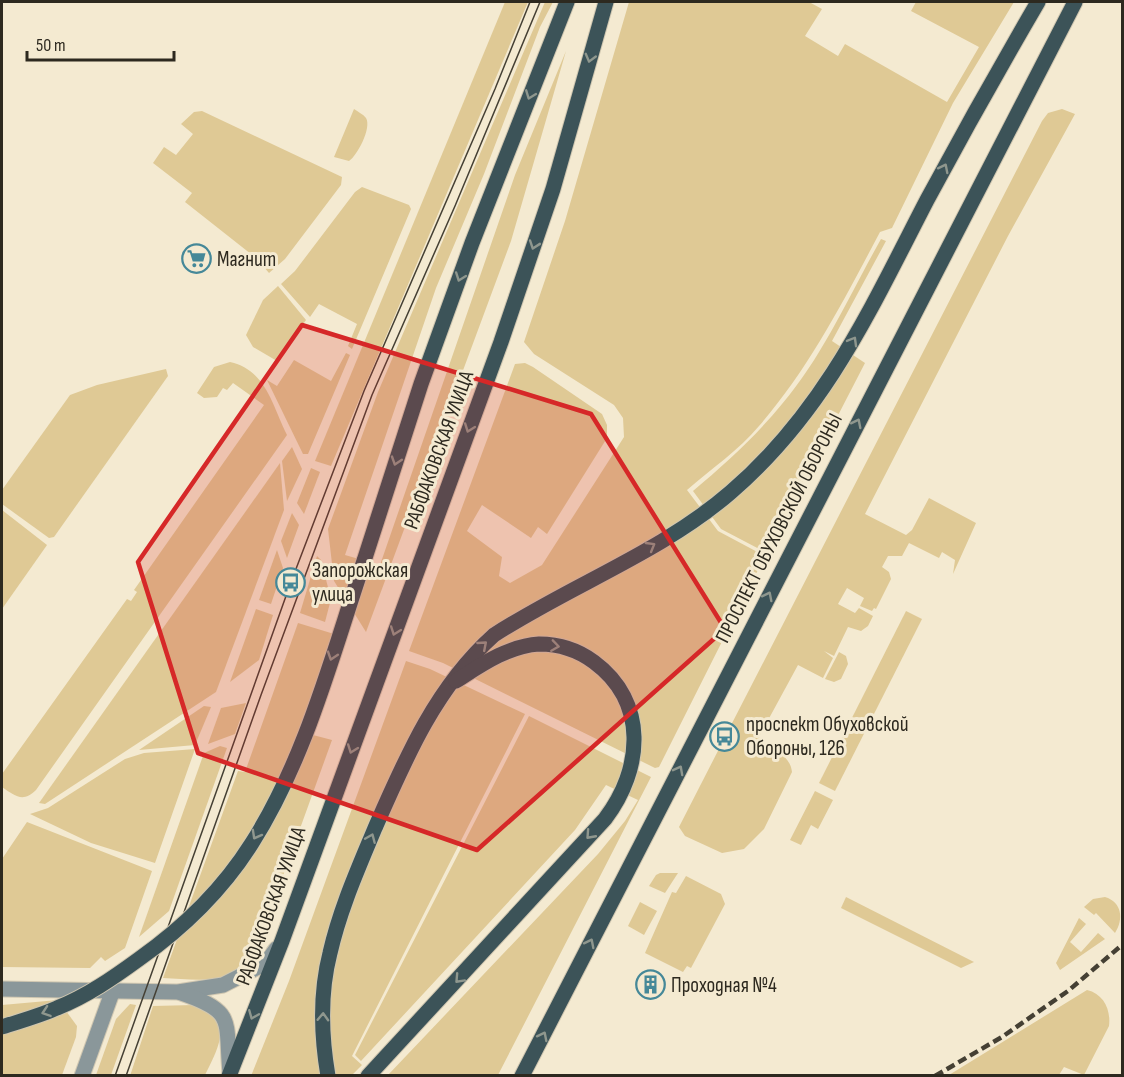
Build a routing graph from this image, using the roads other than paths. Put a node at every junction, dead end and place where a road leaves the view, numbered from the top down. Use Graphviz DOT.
graph roads {
  1 [pos="567,2"];
  2 [pos="606,2"];
  3 [pos="1038,2"];
  4 [pos="1076,2"];
  5 [pos="445,689"];
  6 [pos="282,941"];
  7 [pos="2,989"];
  8 [pos="113,990"];
  9 [pos="178,992"];
  10 [pos="2,1027"];
  11 [pos="229,1074"];
  12 [pos="82,1076"];
  13 [pos="328,1076"];
  14 [pos="368,1076"];
  15 [pos="522,1076"];
  1 -- 10 [label="main road, one-way, bridge"];
  2 -- 6 [label="main road, РАБФАКОВСКАЯ УЛИЦА, one-way"];
  5 -- 3 [label="main road, one-way"];
  15 -- 4 [label="main road, ПРОСПЕКТ ОБУХОВСКОЙ ОБОРОНЫ, one-way"];
  13 -- 5 [label="main road, one-way"];
  5 -- 14 [label="main road, one-way"];
  6 -- 9 [label="street"];
  6 -- 11 [label="main road, РАБФАКОВСКАЯ УЛИЦА, one-way"];
  7 -- 8 [label="street"];
  8 -- 9 [label="street"];
  8 -- 12 [label="street"];
  9 -- 11 [label="street"];
}
